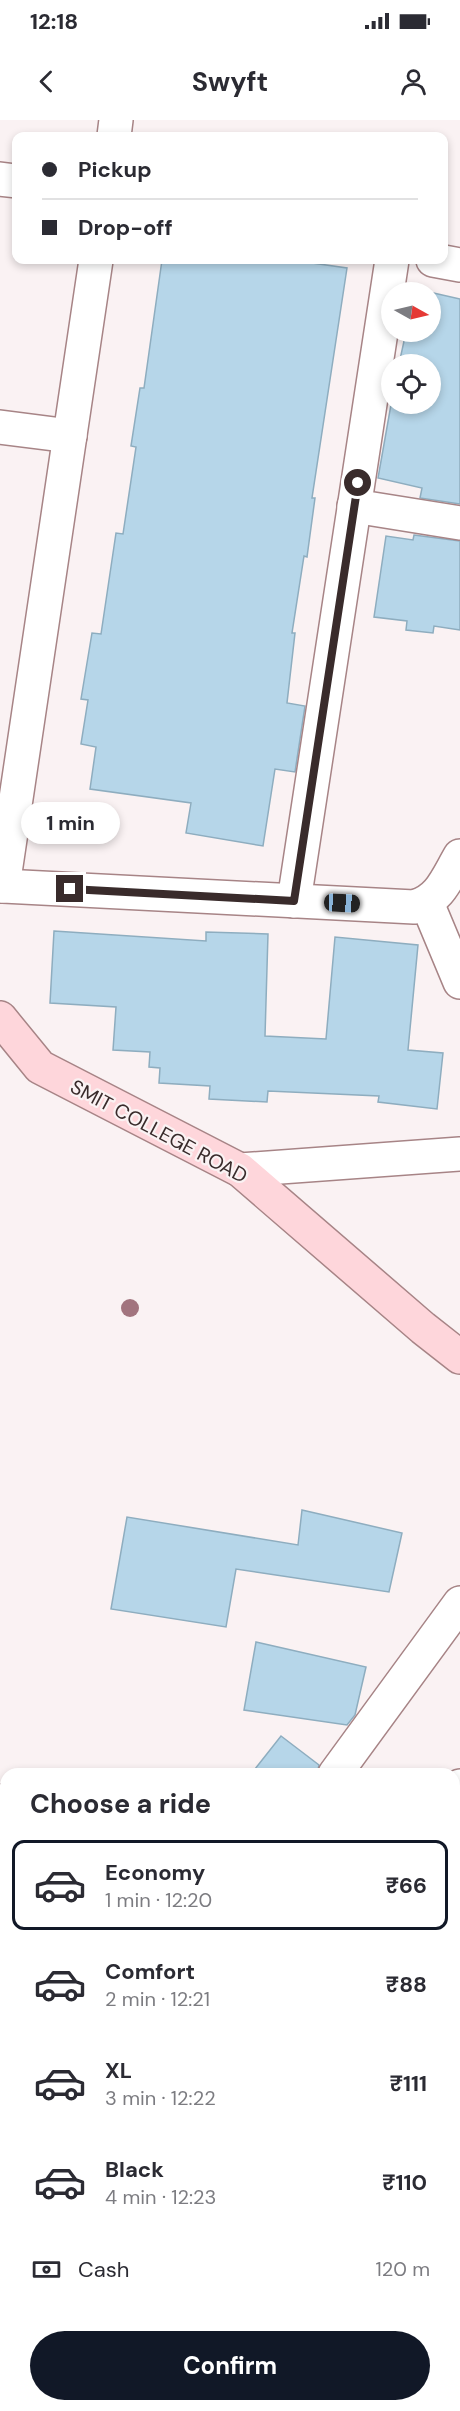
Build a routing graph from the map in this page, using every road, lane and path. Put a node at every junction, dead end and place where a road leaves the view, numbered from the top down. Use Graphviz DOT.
graph roads {
  1 [pos="95,264"];
  2 [pos="391,264"];
  3 [pos="0,427"];
  4 [pos="70,436"];
  5 [pos="354,506"];
  6 [pos="460,523"];
  7 [pos="460,856"];
  8 [pos="2,886"];
  9 [pos="294,901"];
  10 [pos="427,903"];
  11 [pos="460,982"];
  12 [pos="0,1018"];
  13 [pos="460,1154"];
  14 [pos="240,1170"];
  15 [pos="460,1357"];
  16 [pos="460,1604"];
  17 [pos="339,1768"];
  1 -- 4 [label="street"];
  2 -- 5 [label="street"];
  3 -- 4 [label="street"];
  4 -- 8 [label="street"];
  5 -- 6 [label="street"];
  5 -- 9 [label="street"];
  7 -- 10 [label="street"];
  8 -- 9 [label="street"];
  9 -- 10 [label="street"];
  10 -- 11 [label="street"];
  12 -- 14 [label="main road, SMIT COLLEGE ROAD"];
  13 -- 14 [label="street"];
  14 -- 15 [label="main road, SMIT COLLEGE ROAD"];
  16 -- 17 [label="street"];
}
